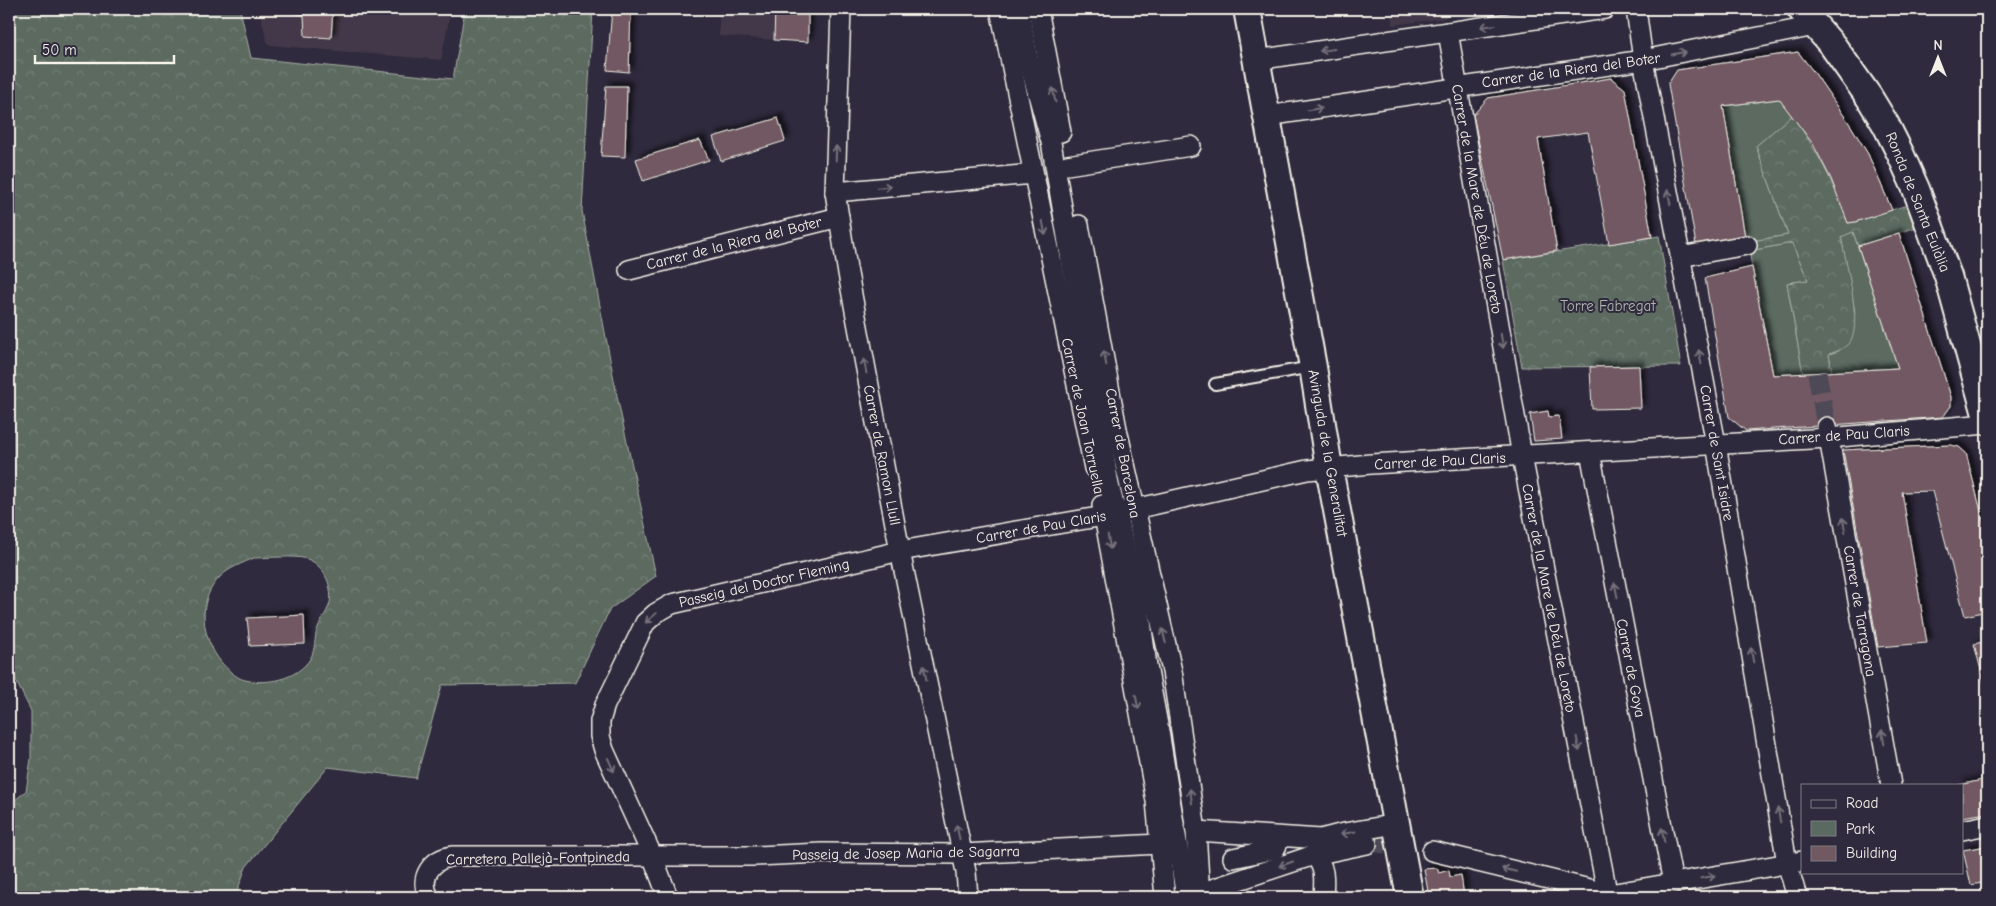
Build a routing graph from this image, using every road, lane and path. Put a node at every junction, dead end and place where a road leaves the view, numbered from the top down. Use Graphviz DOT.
graph roads {
  1 [pos="841,9"];
  2 [pos="1019,9"];
  3 [pos="1038,9"];
  4 [pos="1247,9"];
  5 [pos="1605,9"];
  6 [pos="1636,9"];
  7 [pos="1002,17"];
  8 [pos="1808,17"];
  9 [pos="1448,32"];
  10 [pos="1256,60"];
  11 [pos="1643,60"];
  12 [pos="1458,86"];
  13 [pos="1042,105"];
  14 [pos="1267,116"];
  15 [pos="1191,146"];
  16 [pos="1067,165"];
  17 [pos="1028,174"];
  18 [pos="835,192"];
  19 [pos="1044,198"];
  20 [pos="839,217"];
  21 [pos="1746,245"];
  22 [pos="1680,257"];
  23 [pos="629,270"];
  24 [pos="1077,350"];
  25 [pos="1313,367"];
  26 [pos="1215,384"];
  27 [pos="1987,418"];
  28 [pos="1987,424"];
  29 [pos="1827,432"];
  30 [pos="1716,444"];
  31 [pos="1590,452"];
  32 [pos="1522,456"];
  33 [pos="1329,468"];
  34 [pos="1118,513"];
  35 [pos="900,551"];
  36 [pos="1892,784"];
  37 [pos="1396,824"];
  38 [pos="1987,825"];
  39 [pos="1964,830"];
  40 [pos="1196,831"];
  41 [pos="1281,837"];
  42 [pos="1160,844"];
  43 [pos="1367,844"];
  44 [pos="1432,851"];
  45 [pos="962,854"];
  46 [pos="652,855"];
  47 [pos="1314,855"];
  48 [pos="1243,857"];
  49 [pos="1795,862"];
  50 [pos="1190,868"];
  51 [pos="1542,878"];
  52 [pos="1672,883"];
  53 [pos="1195,896"];
  54 [pos="1602,896"];
  55 [pos="429,897"];
  56 [pos="668,897"];
  57 [pos="968,897"];
  58 [pos="1165,897"];
  59 [pos="1323,897"];
  60 [pos="1410,897"];
  61 [pos="1546,897"];
  62 [pos="1797,897"];
  18 -- 1 [label="street, Carrer de Ramon Llull, one-way"];
  2 -- 13 [label="street"];
  16 -- 3 [label="street, Carrer de Barcelona, one-way"];
  4 -- 10 [label="main road, Avinguda de la Generalitat"];
  5 -- 9 [label="street, one-way"];
  6 -- 11 [label="street, Carrer de Sant Isidre"];
  7 -- 17 [label="street, Carrer de Joan Torruella"];
  11 -- 8 [label="street, Carrer de la Riera del Boter, one-way"];
  8 -- 27 [label="main road, Ronda de Santa Eulàlia"];
  9 -- 10 [label="street, one-way"];
  9 -- 12 [label="street, Carrer de la Mare de Déu de Loreto"];
  10 -- 14 [label="main road, Avinguda de la Generalitat"];
  11 -- 12 [label="street, Carrer de la Riera del Boter"];
  22 -- 11 [label="street, Carrer de Sant Isidre, one-way"];
  14 -- 12 [label="street, Carrer de la Riera del Boter, one-way"];
  12 -- 32 [label="street, Carrer de la Mare de Déu de Loreto, one-way"];
  13 -- 19 [label="street"];
  13 -- 24 [label="street"];
  14 -- 25 [label="main road, Avinguda de la Generalitat"];
  15 -- 16 [label="street"];
  34 -- 16 [label="street, Carrer de Barcelona, one-way"];
  18 -- 17 [label="street, one-way"];
  17 -- 24 [label="street, Carrer de Joan Torruella, one-way"];
  18 -- 20 [label="street, Carrer de Ramon Llull"];
  20 -- 23 [label="street, Carrer de la Riera del Boter"];
  35 -- 20 [label="street, Carrer de Ramon Llull, one-way"];
  21 -- 22 [label="street"];
  30 -- 22 [label="street, Carrer de Sant Isidre, one-way"];
  24 -- 34 [label="street, Carrer de Joan Torruella"];
  25 -- 26 [label="lane"];
  25 -- 33 [label="main road, Avinguda de la Generalitat"];
  28 -- 29 [label="street, Carrer de Pau Claris"];
  29 -- 30 [label="street, Carrer de Pau Claris"];
  36 -- 29 [label="street, Carrer de Tarragona, one-way"];
  30 -- 31 [label="street, Carrer de Pau Claris"];
  49 -- 30 [label="street, Carrer de Sant Isidre, one-way"];
  31 -- 32 [label="street, Carrer de Pau Claris"];
  52 -- 31 [label="street, Carrer de Goya, one-way"];
  32 -- 33 [label="street, Carrer de Pau Claris"];
  32 -- 54 [label="street, Carrer de la Mare de Déu de Loreto, one-way"];
  33 -- 34 [label="street, Carrer de Pau Claris"];
  33 -- 37 [label="main road, Avinguda de la Generalitat"];
  34 -- 35 [label="street, Carrer de Pau Claris"];
  40 -- 34 [label="street, Carrer de Barcelona, one-way"];
  34 -- 42 [label="street, Carrer de Joan Torruella, one-way"];
  34 -- 50 [label="street"];
  45 -- 35 [label="street, Carrer de Ramon Llull, one-way"];
  35 -- 46 [label="street, Passeig del Doctor Fleming, one-way"];
  37 -- 41 [label="street, one-way"];
  37 -- 60 [label="main road, Avinguda de la Generalitat"];
  38 -- 39 [label="street"];
  40 -- 41 [label="street"];
  40 -- 50 [label="street, Carrer de Barcelona"];
  41 -- 48 [label="street"];
  42 -- 45 [label="street, Passeig de Josep Maria de Sagarra"];
  42 -- 58 [label="street, Carrer de Joan Torruella"];
  43 -- 47 [label="street"];
  51 -- 44 [label="street, one-way"];
  45 -- 46 [label="street, Passeig de Josep Maria de Sagarra"];
  45 -- 57 [label="street, Carrer de Ramon Llull"];
  46 -- 55 [label="street, Carretera Pallejà-Fontpineda"];
  46 -- 56 [label="street, Passeig del Doctor Fleming"];
  47 -- 53 [label="street, one-way"];
  47 -- 59 [label="street"];
  52 -- 49 [label="street, one-way"];
  49 -- 62 [label="street, Carrer de Sant Isidre"];
  50 -- 53 [label="street, Carrer de Barcelona"];
  51 -- 54 [label="street"];
  51 -- 61 [label="street"];
  52 -- 54 [label="street"];
}
